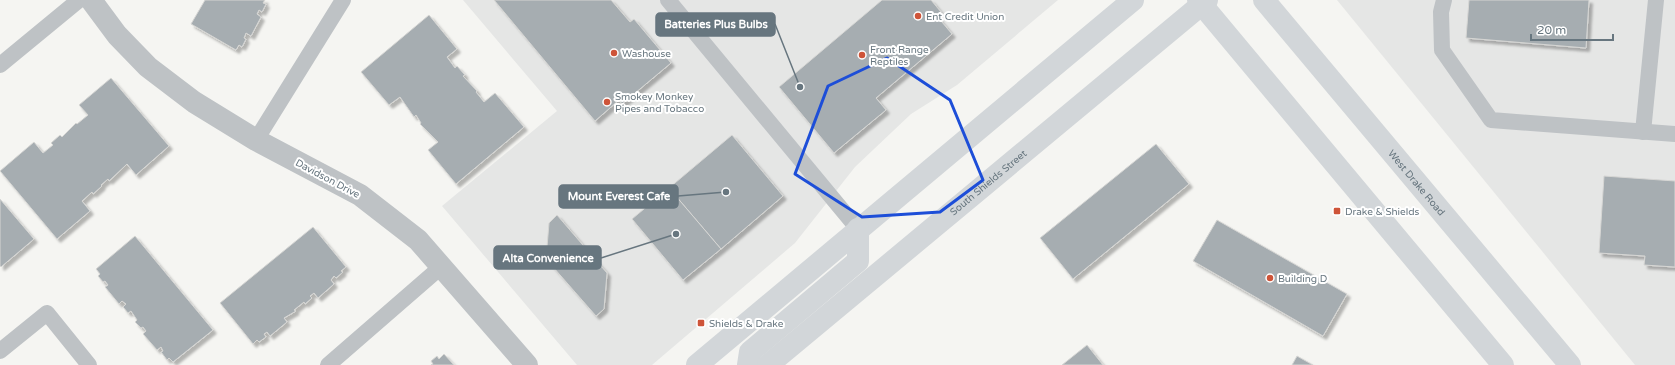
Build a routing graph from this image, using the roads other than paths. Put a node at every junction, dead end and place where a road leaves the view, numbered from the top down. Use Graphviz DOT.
graph roads {
  1 [pos="79,0"];
  2 [pos="91,0"];
  3 [pos="343,0"];
  4 [pos="668,0"];
  5 [pos="1133,0"];
  6 [pos="1264,0"];
  7 [pos="1444,0"];
  8 [pos="1656,0"];
  9 [pos="1202,2"];
  10 [pos="0,66"];
  11 [pos="1643,132"];
  12 [pos="1675,134"];
  13 [pos="256,140"];
  14 [pos="858,229"];
  15 [pos="442,266"];
  16 [pos="0,352"];
  17 [pos="89,365"];
  18 [pos="328,365"];
  19 [pos="527,365"];
  20 [pos="697,365"];
  21 [pos="748,365"];
  22 [pos="768,365"];
  23 [pos="1503,365"];
  24 [pos="1570,365"];
  1 -- 10 [label="lane"];
  2 -- 13 [label="street, Davidson Drive"];
  3 -- 13 [label="lane"];
  4 -- 14 [label="lane"];
  5 -- 14 [label="main road"];
  6 -- 24 [label="main road, West Drake Road"];
  7 -- 11 [label="lane"];
  8 -- 11 [label="lane"];
  9 -- 22 [label="main road, South Shields Street"];
  9 -- 23 [label="main road"];
  11 -- 12 [label="lane"];
  13 -- 15 [label="street, Davidson Drive"];
  14 -- 20 [label="main road"];
  14 -- 21 [label="main road"];
  15 -- 18 [label="lane"];
  15 -- 19 [label="street, Davidson Drive"];
  16 -- 17 [label="lane"];
}
